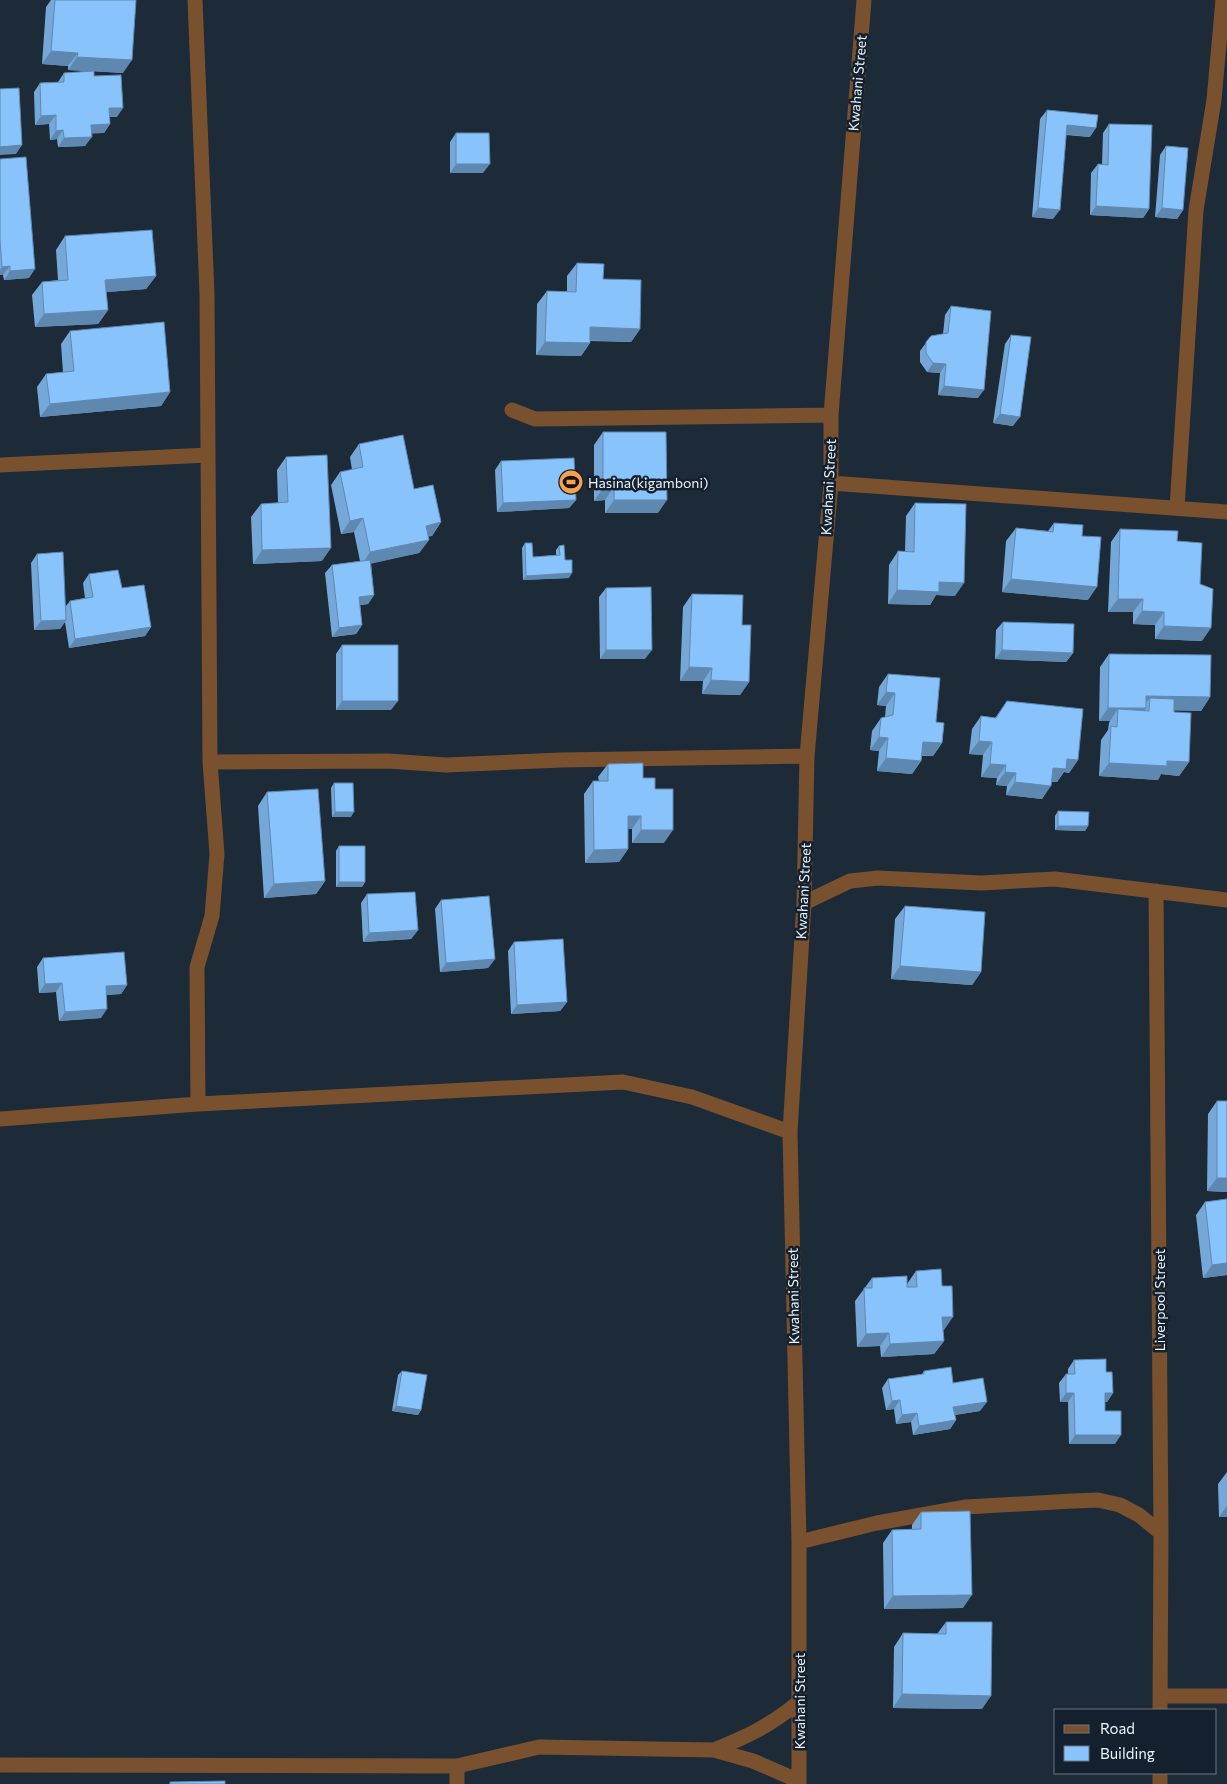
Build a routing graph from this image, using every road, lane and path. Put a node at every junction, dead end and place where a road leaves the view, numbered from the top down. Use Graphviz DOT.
graph roads {
  1 [pos="195,0"];
  2 [pos="864,0"];
  3 [pos="1223,0"];
  4 [pos="512,410"];
  5 [pos="831,415"];
  6 [pos="208,455"];
  7 [pos="0,465"];
  8 [pos="831,483"];
  9 [pos="1177,508"];
  10 [pos="1227,512"];
  11 [pos="807,756"];
  12 [pos="210,762"];
  13 [pos="1156,891"];
  14 [pos="1227,900"];
  15 [pos="804,903"];
  16 [pos="198,1104"];
  17 [pos="0,1118"];
  18 [pos="790,1132"];
  19 [pos="1161,1533"];
  20 [pos="799,1542"];
  21 [pos="1227,1696"];
  22 [pos="799,1702"];
  23 [pos="1160,1703"];
  24 [pos="714,1750"];
  25 [pos="0,1765"];
  26 [pos="457,1766"];
  27 [pos="799,1782"];
  28 [pos="457,1784"];
  1 -- 6 [label="street"];
  2 -- 5 [label="street, Kwahani Street"];
  3 -- 9 [label="street"];
  4 -- 5 [label="street"];
  5 -- 8 [label="street, Kwahani Street"];
  6 -- 7 [label="street"];
  6 -- 12 [label="street"];
  8 -- 9 [label="street"];
  8 -- 11 [label="street, Kwahani Street"];
  9 -- 10 [label="street"];
  11 -- 12 [label="street"];
  11 -- 15 [label="street, Kwahani Street"];
  12 -- 16 [label="street"];
  13 -- 14 [label="street"];
  13 -- 15 [label="street"];
  13 -- 19 [label="street, Liverpool Street"];
  15 -- 18 [label="street, Kwahani Street"];
  16 -- 17 [label="street"];
  16 -- 18 [label="street"];
  18 -- 20 [label="street, Kwahani Street"];
  19 -- 20 [label="street"];
  19 -- 23 [label="street, Liverpool Street"];
  20 -- 22 [label="street, Kwahani Street"];
  21 -- 23 [label="street"];
  22 -- 24 [label="street"];
  22 -- 27 [label="street, Kwahani Street"];
  24 -- 26 [label="street"];
  24 -- 27 [label="street"];
  25 -- 26 [label="street"];
  26 -- 28 [label="street"];
}
